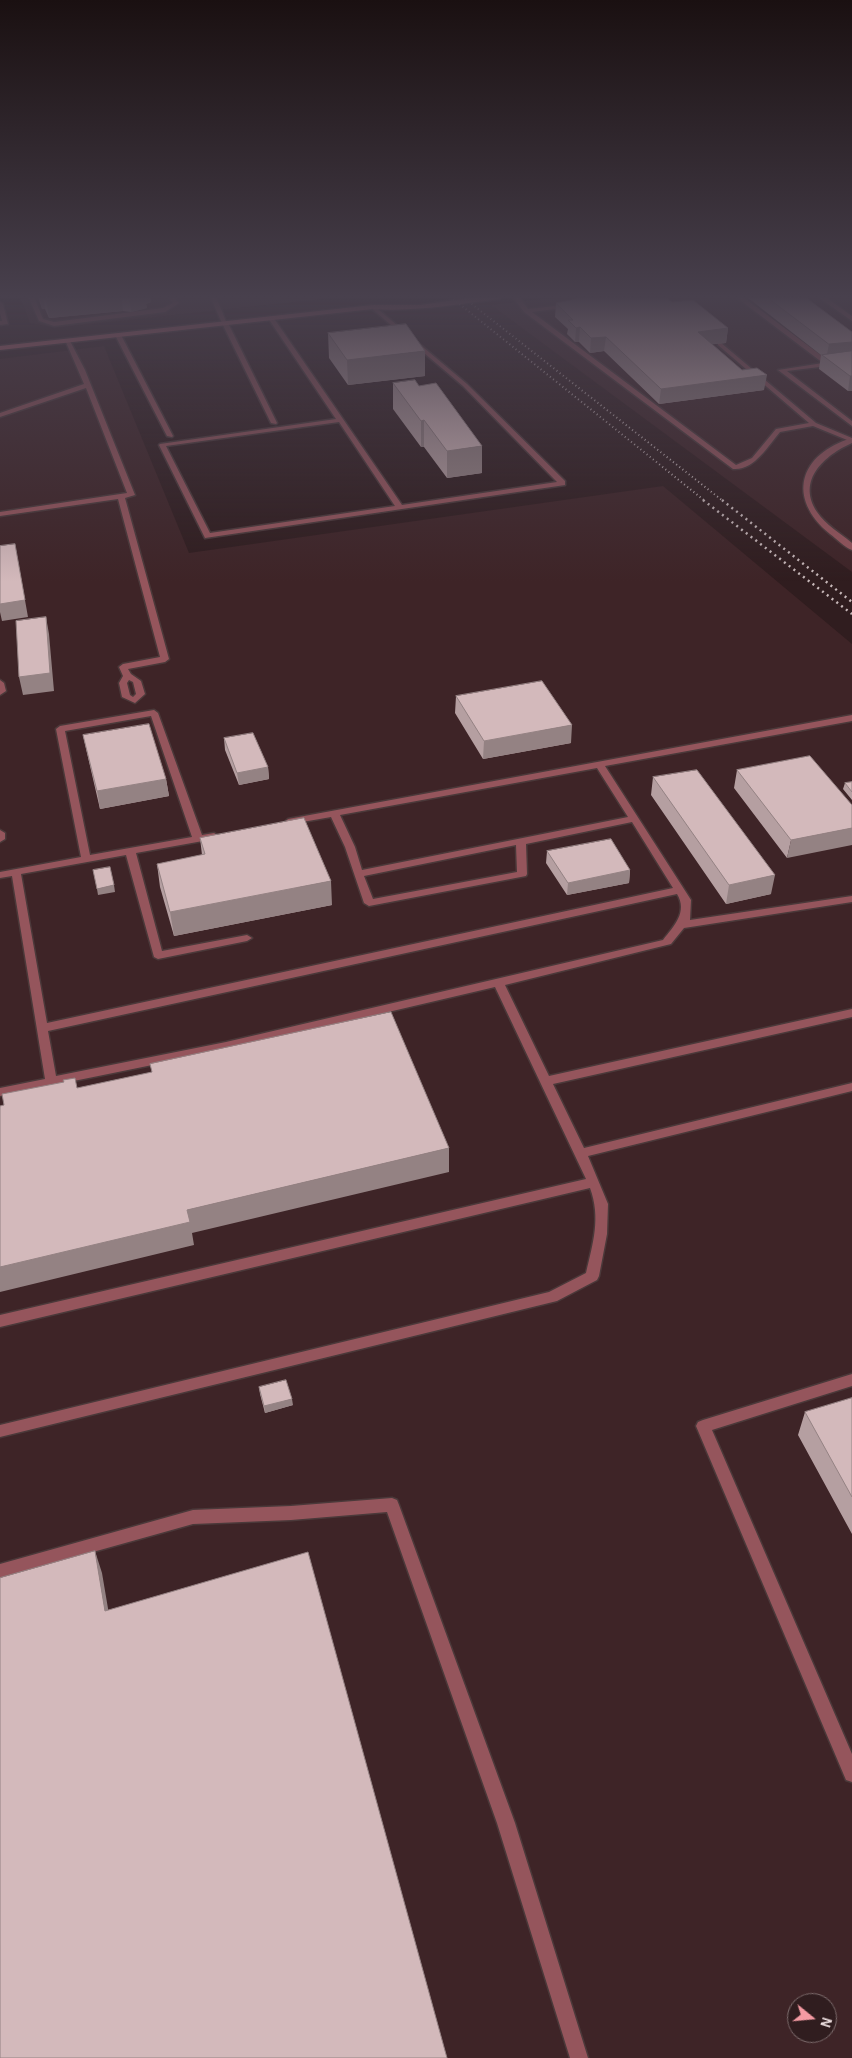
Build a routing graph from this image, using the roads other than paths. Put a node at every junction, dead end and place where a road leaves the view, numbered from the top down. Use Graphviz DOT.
graph roads {
  1 [pos="73,390"];
  2 [pos="90,390"];
  3 [pos="146,390"];
  4 [pos="258,390"];
  5 [pos="320,390"];
  6 [pos="469,390"];
  7 [pos="631,390"];
  8 [pos="774,390"];
  9 [pos="807,390"];
  10 [pos="0,415"];
  11 [pos="341,420"];
  12 [pos="274,423"];
  13 [pos="814,424"];
  14 [pos="852,424"];
  15 [pos="170,436"];
  16 [pos="852,440"];
  17 [pos="121,497"];
  18 [pos="400,507"];
  19 [pos="0,514"];
  20 [pos="852,547"];
  21 [pos="126,676"];
  22 [pos="0,683"];
  23 [pos="0,692"];
  24 [pos="135,700"];
  25 [pos="139,716"];
  26 [pos="852,718"];
  27 [pos="599,764"];
  28 [pos="334,813"];
  29 [pos="634,819"];
  30 [pos="285,822"];
  31 [pos="0,833"];
  32 [pos="227,833"];
  33 [pos="198,838"];
  34 [pos="0,839"];
  35 [pos="521,841"];
  36 [pos="130,851"];
  37 [pos="86,859"];
  38 [pos="16,872"];
  39 [pos="358,874"];
  40 [pos="0,875"];
  41 [pos="680,890"];
  42 [pos="852,899"];
  43 [pos="680,925"];
  44 [pos="247,938"];
  45 [pos="499,983"];
  46 [pos="852,1013"];
  47 [pos="42,1028"];
  48 [pos="546,1081"];
  49 [pos="51,1082"];
  50 [pos="852,1087"];
  51 [pos="0,1092"];
  52 [pos="580,1153"];
  53 [pos="594,1182"];
  54 [pos="0,1321"];
  55 [pos="852,1380"];
  56 [pos="0,1431"];
  57 [pos="0,1571"];
  58 [pos="852,1774"];
  59 [pos="579,2058"];
  1 -- 10 [label="lane"];
  2 -- 17 [label="lane"];
  3 -- 15 [label="lane"];
  4 -- 12 [label="lane"];
  5 -- 11 [label="lane"];
  6 -- 18 [label="lane"];
  7 -- 13 [label="lane"];
  8 -- 13 [label="lane"];
  9 -- 14 [label="lane"];
  11 -- 18 [label="lane"];
  11 -- 18 [label="lane"];
  13 -- 16 [label="lane"];
  16 -- 20 [label="street"];
  17 -- 19 [label="lane"];
  17 -- 21 [label="lane"];
  21 -- 24 [label="lane"];
  21 -- 24 [label="lane"];
  22 -- 23 [label="lane"];
  24 -- 25 [label="lane"];
  25 -- 33 [label="lane"];
  25 -- 37 [label="lane"];
  26 -- 27 [label="lane"];
  27 -- 28 [label="lane"];
  27 -- 29 [label="lane"];
  28 -- 30 [label="lane"];
  28 -- 39 [label="lane"];
  29 -- 35 [label="lane"];
  29 -- 41 [label="lane"];
  31 -- 34 [label="lane"];
  32 -- 33 [label="lane"];
  33 -- 36 [label="lane"];
  35 -- 39 [label="lane"];
  35 -- 39 [label="lane"];
  36 -- 37 [label="lane"];
  36 -- 44 [label="lane"];
  37 -- 38 [label="lane"];
  38 -- 40 [label="lane"];
  38 -- 47 [label="lane"];
  41 -- 43 [label="lane"];
  41 -- 47 [label="lane"];
  42 -- 43 [label="lane"];
  43 -- 45 [label="lane"];
  45 -- 48 [label="lane"];
  45 -- 49 [label="lane"];
  46 -- 48 [label="lane"];
  47 -- 49 [label="lane"];
  48 -- 52 [label="lane"];
  49 -- 51 [label="lane"];
  50 -- 52 [label="lane"];
  52 -- 53 [label="lane"];
  53 -- 54 [label="lane"];
  53 -- 56 [label="lane"];
  55 -- 58 [label="lane"];
  57 -- 59 [label="lane"];
}
